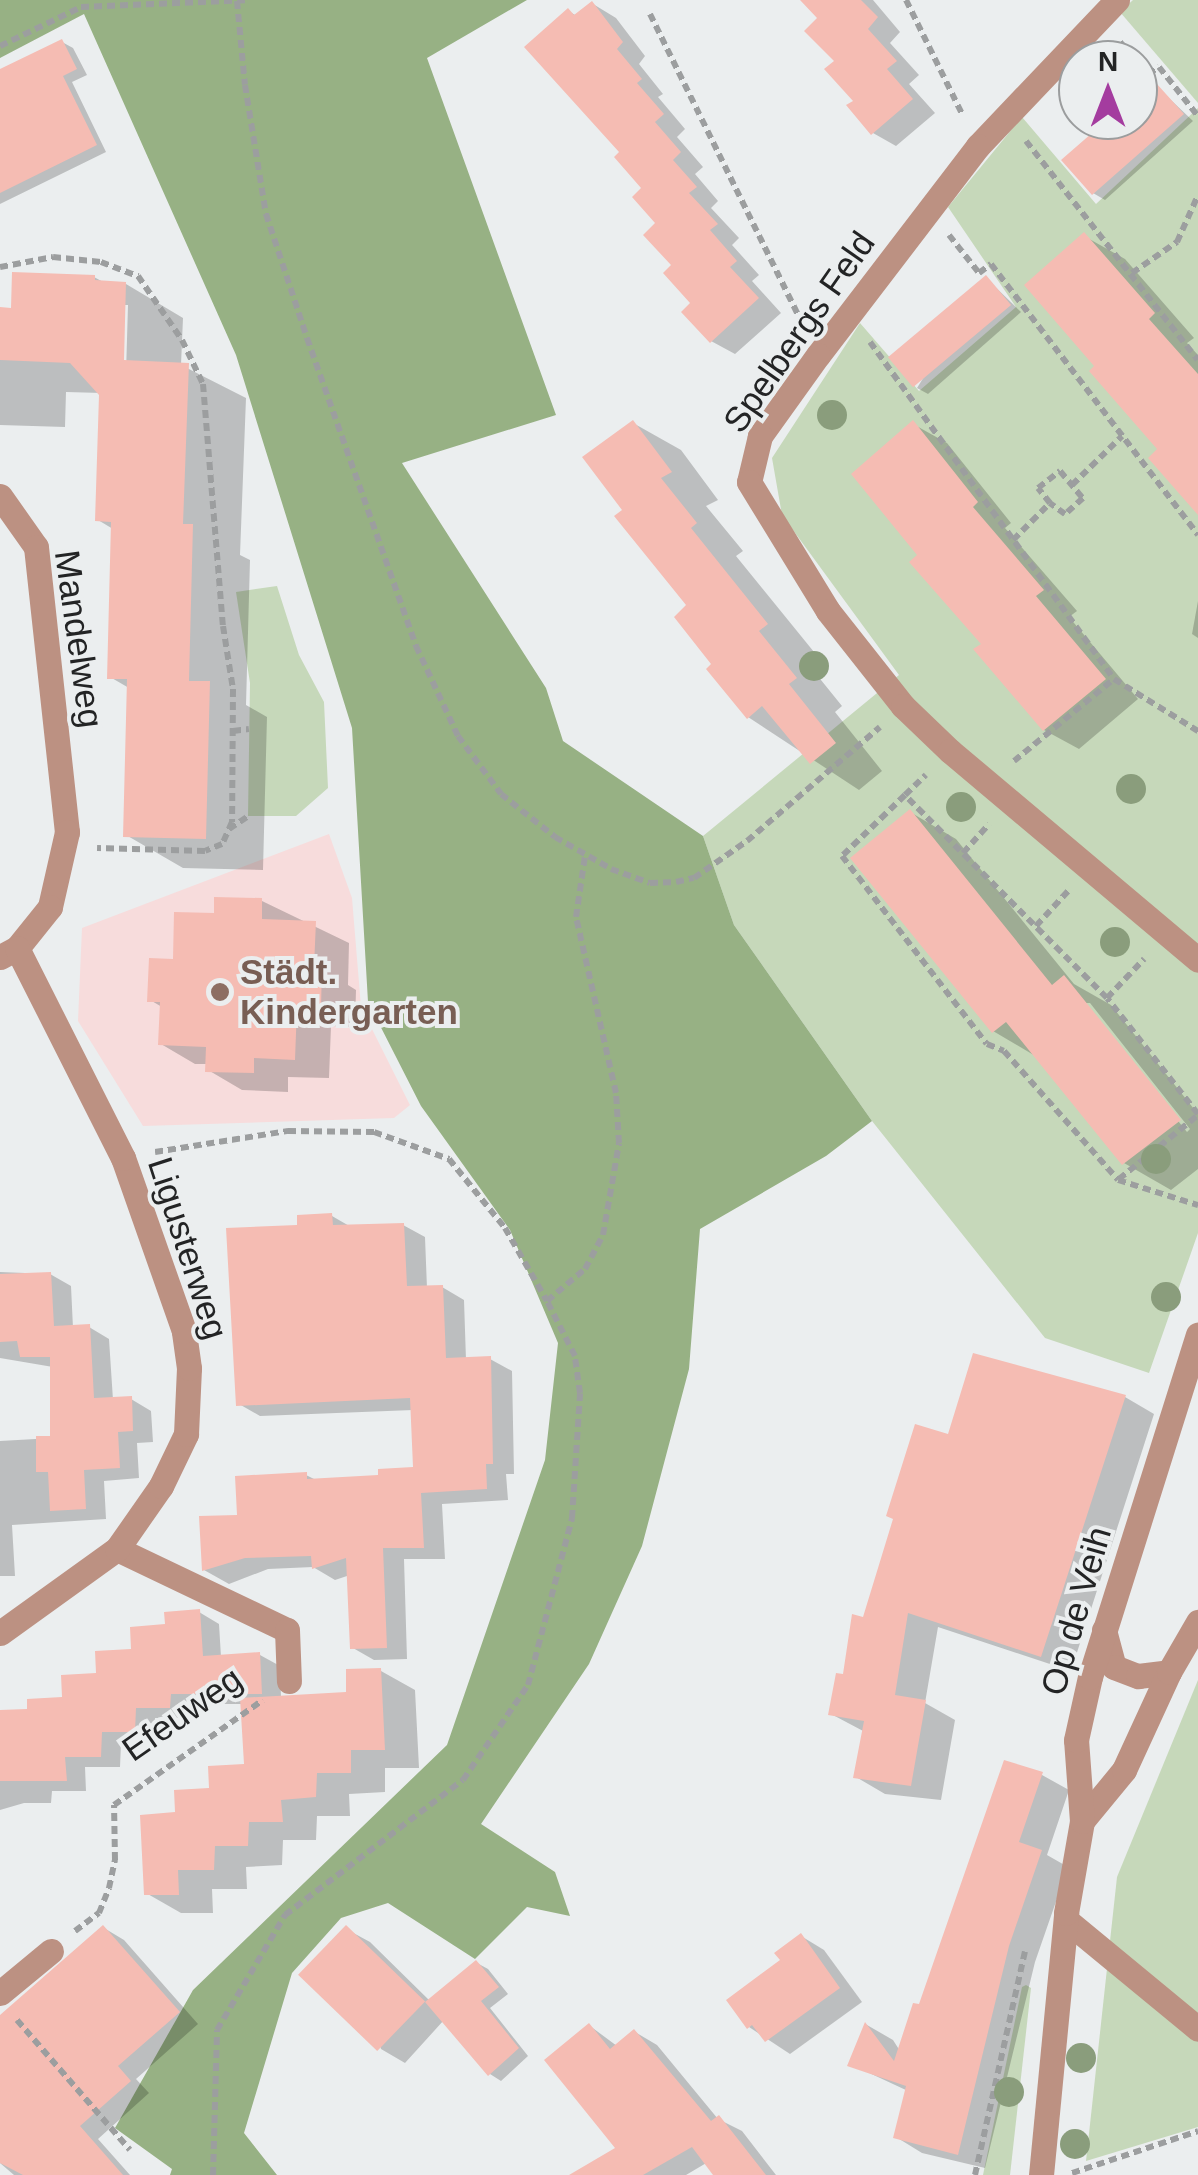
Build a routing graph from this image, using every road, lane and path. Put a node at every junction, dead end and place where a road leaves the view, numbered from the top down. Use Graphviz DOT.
graph roads {
  1 [pos="245,0"];
  2 [pos="906,0"];
  3 [pos="1117,0"];
  4 [pos="238,1"];
  5 [pos="650,14"];
  6 [pos="0,46"];
  7 [pos="1158,67"];
  8 [pos="1198,116"];
  9 [pos="1018,132"];
  10 [pos="978,146"];
  11 [pos="1198,195"];
  12 [pos="935,238"];
  13 [pos="0,267"];
  14 [pos="1132,272"];
  15 [pos="863,333"];
  16 [pos="818,355"];
  17 [pos="1198,360"];
  18 [pos="1122,436"];
  19 [pos="1072,485"];
  20 [pos="0,496"];
  21 [pos="1050,504"];
  22 [pos="1198,535"];
  23 [pos="1013,540"];
  24 [pos="1114,678"];
  25 [pos="903,706"];
  26 [pos="250,729"];
  27 [pos="1198,731"];
  28 [pos="232,732"];
  29 [pos="1006,768"];
  30 [pos="248,816"];
  31 [pos="228,830"];
  32 [pos="66,846"];
  33 [pos="585,856"];
  34 [pos="1090,869"];
  35 [pos="1036,926"];
  36 [pos="1167,934"];
  37 [pos="9,953"];
  38 [pos="1198,960"];
  39 [pos="1108,998"];
  40 [pos="1198,1115"];
  41 [pos="123,1158"];
  42 [pos="1118,1180"];
  43 [pos="1198,1204"];
  44 [pos="548,1301"];
  45 [pos="1198,1335"];
  46 [pos="117,1549"];
  47 [pos="1198,1622"];
  48 [pos="1104,1630"];
  49 [pos="0,1633"];
  50 [pos="1169,1672"];
  51 [pos="289,1681"];
  52 [pos="1082,1821"];
  53 [pos="1066,1917"];
  54 [pos="51,1951"];
  55 [pos="6,2004"];
  56 [pos="1198,2030"];
  57 [pos="1198,2131"];
  58 [pos="130,2150"];
  59 [pos="1081,2170"];
  60 [pos="213,2175"];
  61 [pos="975,2175"];
  62 [pos="1041,2175"];
  1 -- 4 [label="path"];
  2 -- 10 [label="path"];
  3 -- 10 [label="street, Spelbergs Feld"];
  4 -- 6 [label="path"];
  4 -- 33 [label="path"];
  5 -- 16 [label="path"];
  7 -- 8 [label="path"];
  9 -- 14 [label="path"];
  10 -- 16 [label="street, Spelbergs Feld"];
  11 -- 14 [label="path"];
  12 -- 18 [label="path"];
  13 -- 28 [label="path"];
  14 -- 17 [label="path"];
  15 -- 23 [label="path"];
  16 -- 25 [label="street, Spelbergs Feld"];
  18 -- 19 [label="path"];
  18 -- 22 [label="path"];
  19 -- 21 [label="path"];
  19 -- 21 [label="path"];
  20 -- 32 [label="street, Mandelweg"];
  21 -- 23 [label="path"];
  23 -- 24 [label="path"];
  24 -- 27 [label="path"];
  24 -- 29 [label="path"];
  25 -- 33 [label="path"];
  25 -- 34 [label="street, Spelbergs Feld"];
  26 -- 28 [label="path"];
  28 -- 31 [label="path"];
  30 -- 31 [label="path"];
  31 -- 32 [label="path"];
  32 -- 37 [label="street, Mandelweg"];
  33 -- 44 [label="path"];
  34 -- 35 [label="path"];
  34 -- 36 [label="street, Spelbergs Feld"];
  35 -- 39 [label="path"];
  35 -- 42 [label="path"];
  36 -- 38 [label="street, Spelbergs Feld"];
  36 -- 39 [label="path"];
  37 -- 41 [label="street, Ligusterweg"];
  39 -- 40 [label="path"];
  40 -- 42 [label="path"];
  41 -- 44 [label="path"];
  41 -- 46 [label="street, Ligusterweg"];
  42 -- 43 [label="path"];
  44 -- 60 [label="path"];
  45 -- 48 [label="street, Op de Veih"];
  46 -- 49 [label="street, Ligusterweg"];
  46 -- 51 [label="street, Efeuweg"];
  47 -- 50 [label="street"];
  48 -- 50 [label="street"];
  48 -- 52 [label="street, Op de Veih"];
  50 -- 52 [label="street"];
  51 -- 54 [label="path, Efeuweg"];
  52 -- 53 [label="street, Op de Veih"];
  53 -- 56 [label="street"];
  53 -- 61 [label="path"];
  53 -- 62 [label="street, Op de Veih"];
  54 -- 55 [label="street"];
  55 -- 58 [label="path"];
  57 -- 59 [label="path"];
}
